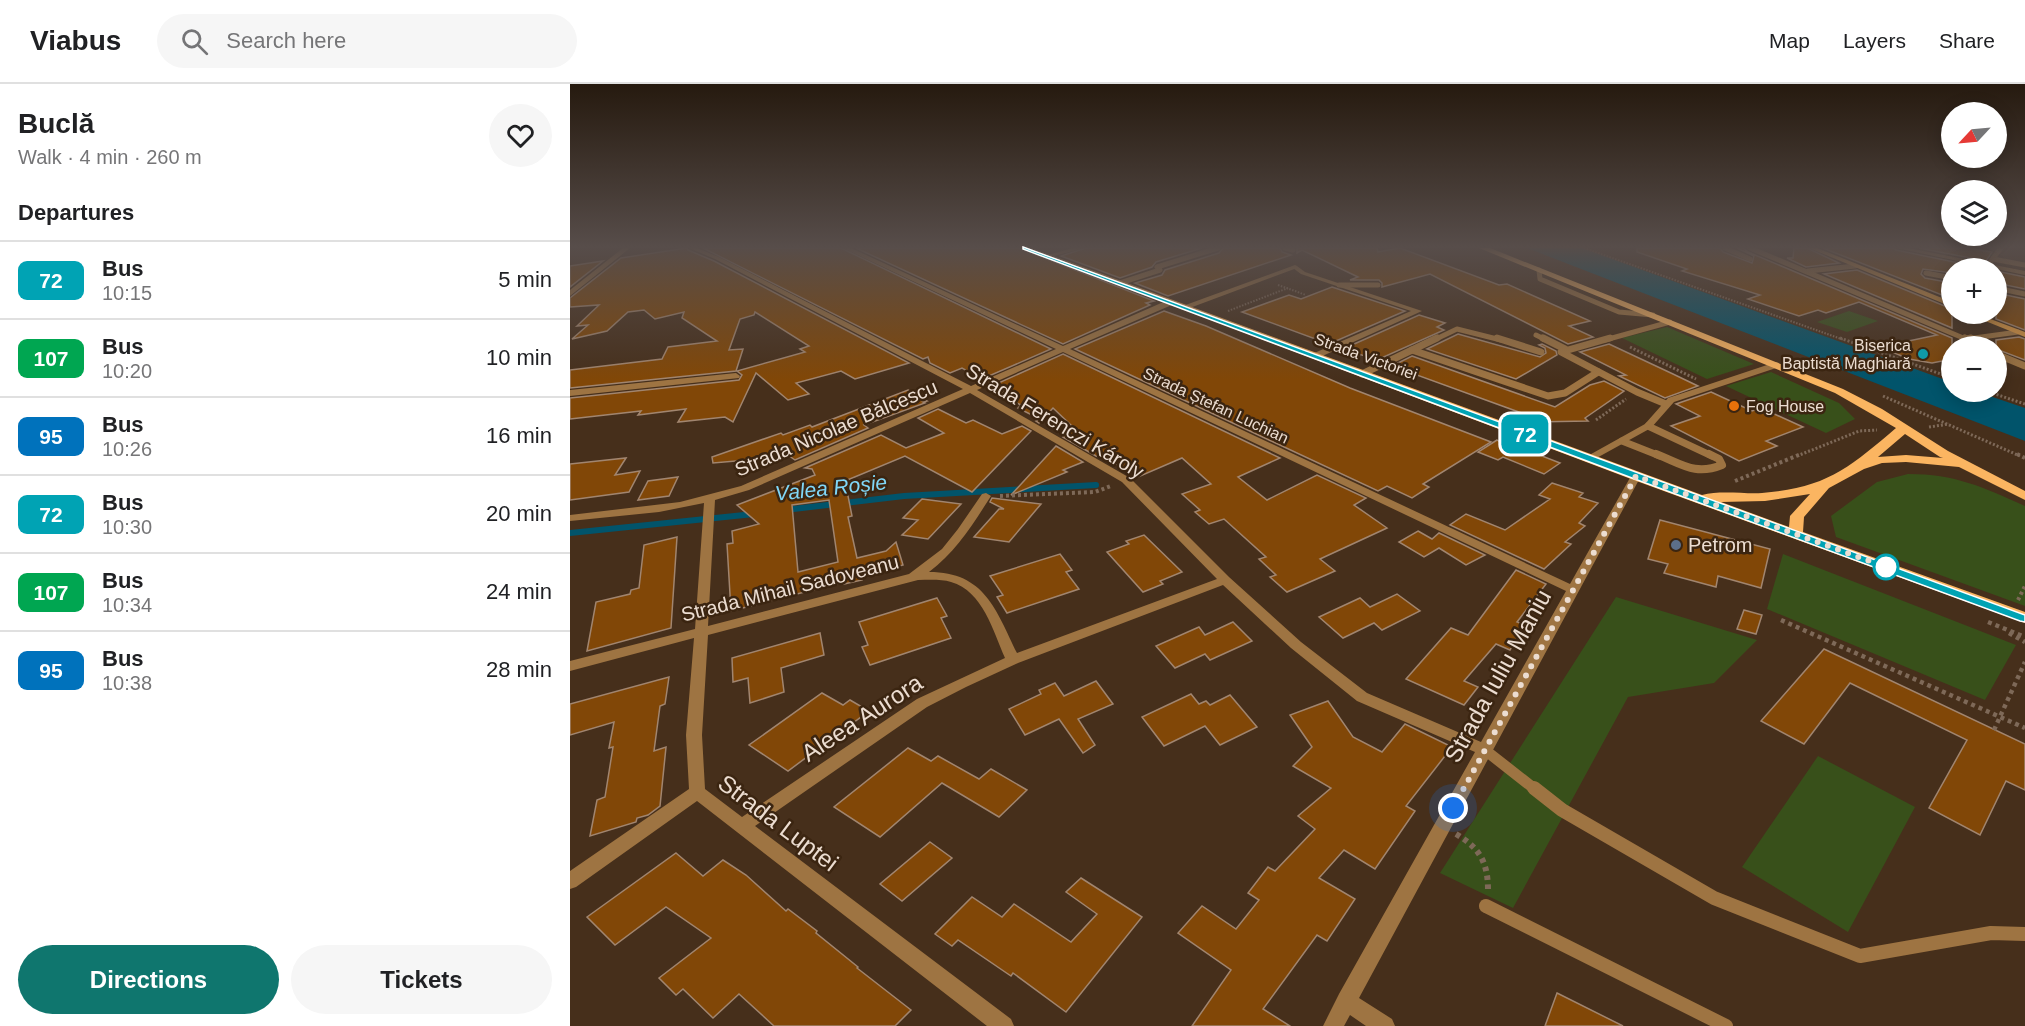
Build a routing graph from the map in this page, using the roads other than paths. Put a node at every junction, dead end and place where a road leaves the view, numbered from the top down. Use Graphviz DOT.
graph roads {
  1 [pos="782,292"];
  2 [pos="940,292"];
  3 [pos="1144,292"];
  4 [pos="1227,292"];
  5 [pos="1360,292"];
  6 [pos="1595,292"];
  7 [pos="1857,292"];
  8 [pos="1920,292"];
  9 [pos="1941,301"];
  10 [pos="1171,302"];
  11 [pos="1184,307"];
  12 [pos="1670,322"];
  13 [pos="1997,324"];
  14 [pos="2022,334"];
  15 [pos="1536,335"];
  16 [pos="1958,336"];
  17 [pos="2003,336"];
  18 [pos="1564,349"];
  19 [pos="1063,350"];
  20 [pos="1412,350"];
  21 [pos="1541,352"];
  22 [pos="1315,356"];
  23 [pos="2007,359"];
  24 [pos="1776,365"];
  25 [pos="2025,366"];
  26 [pos="1598,372"];
  27 [pos="1362,374"];
  28 [pos="736,376"];
  29 [pos="970,390"];
  30 [pos="570,393"];
  31 [pos="1666,404"];
  32 [pos="1648,426"];
  33 [pos="1903,429"];
  34 [pos="1623,441"];
  35 [pos="1589,458"];
  36 [pos="1962,464"];
  37 [pos="1860,465"];
  38 [pos="1636,476"];
  39 [pos="2025,485"];
  40 [pos="1824,486"];
  41 [pos="986,496"];
  42 [pos="2025,496"];
  43 [pos="1695,497"];
  44 [pos="710,500"];
  45 [pos="570,518"];
  46 [pos="1796,534"];
  47 [pos="913,577"];
  48 [pos="1225,580"];
  49 [pos="1573,590"];
  50 [pos="2025,618"];
  51 [pos="702,630"];
  52 [pos="1013,660"];
  53 [pos="570,666"];
  54 [pos="1485,750"];
  55 [pos="697,792"];
  56 [pos="743,825"];
  57 [pos="570,881"];
  58 [pos="1486,906"];
  59 [pos="2025,934"];
  60 [pos="1346,1002"];
  61 [pos="1004,1026"];
  62 [pos="1333,1026"];
  63 [pos="1385,1026"];
  64 [pos="1726,1026"];
  1 -- 29 [label="street, Strada Ferenczi Károly"];
  2 -- 19 [label="street, Strada Ștefan Luchian"];
  3 -- 10 [label="main road, Strada Victoriei"];
  4 -- 11 [label="street"];
  5 -- 22 [label="street"];
  6 -- 12 [label="main road"];
  7 -- 16 [label="lane"];
  8 -- 9 [label="main road"];
  10 -- 11 [label="main road, Strada Victoriei"];
  10 -- 19 [label="street, Strada Nicolae Bălcescu"];
  11 -- 22 [label="main road, Strada Victoriei"];
  12 -- 18 [label="lane"];
  12 -- 24 [label="main road"];
  13 -- 14 [label="main road"];
  14 -- 17 [label="lane"];
  15 -- 18 [label="lane"];
  18 -- 26 [label="lane"];
  19 -- 29 [label="street, Strada Nicolae Bălcescu"];
  19 -- 49 [label="street, Strada Ștefan Luchian"];
  20 -- 21 [label="lane"];
  20 -- 26 [label="lane"];
  20 -- 27 [label="lane"];
  22 -- 27 [label="main road, Strada Victoriei"];
  23 -- 25 [label="lane"];
  24 -- 31 [label="street"];
  24 -- 33 [label="main road"];
  26 -- 31 [label="lane"];
  27 -- 35 [label="main road, Strada Victoriei"];
  28 -- 30 [label="street"];
  29 -- 44 [label="street, Strada Nicolae Bălcescu"];
  29 -- 48 [label="street, Strada Ferenczi Károly"];
  31 -- 32 [label="street"];
  32 -- 34 [label="street"];
  32 -- 34 [label="lane"];
  33 -- 36 [label="main road"];
  33 -- 37 [label="main road"];
  34 -- 35 [label="street"];
  35 -- 38 [label="main road, Strada Victoriei"];
  36 -- 37 [label="main road, Strada Victoriei"];
  36 -- 39 [label="main road"];
  36 -- 42 [label="main road"];
  37 -- 40 [label="main road, Strada Victoriei"];
  38 -- 43 [label="main road, Strada Victoriei"];
  38 -- 49 [label="street, Strada Iuliu Maniu"];
  40 -- 43 [label="main road, Strada Victoriei"];
  40 -- 46 [label="main road, Strada Victoriei"];
  41 -- 47 [label="street, Strada Mihail Sadoveanu"];
  43 -- 46 [label="main road, Strada Victoriei"];
  44 -- 45 [label="street, Strada Nicolae Bălcescu"];
  44 -- 51 [label="street, Strada Luptei"];
  46 -- 50 [label="main road, Strada Victoriei"];
  47 -- 51 [label="street, Strada Mihail Sadoveanu"];
  47 -- 52 [label="street"];
  48 -- 52 [label="street, Aleea Aurora"];
  48 -- 54 [label="street, Strada Ferenczi Károly"];
  49 -- 54 [label="street, Strada Iuliu Maniu"];
  51 -- 53 [label="street, Strada Mihail Sadoveanu"];
  51 -- 55 [label="street, Strada Luptei"];
  52 -- 56 [label="street, Aleea Aurora"];
  54 -- 59 [label="lane"];
  54 -- 60 [label="street, Strada Iuliu Maniu"];
  55 -- 56 [label="street, Strada Luptei"];
  55 -- 57 [label="street"];
  56 -- 61 [label="street, Strada Luptei"];
  58 -- 64 [label="lane"];
  60 -- 62 [label="street, Strada Iuliu Maniu"];
  60 -- 63 [label="street"];
}
